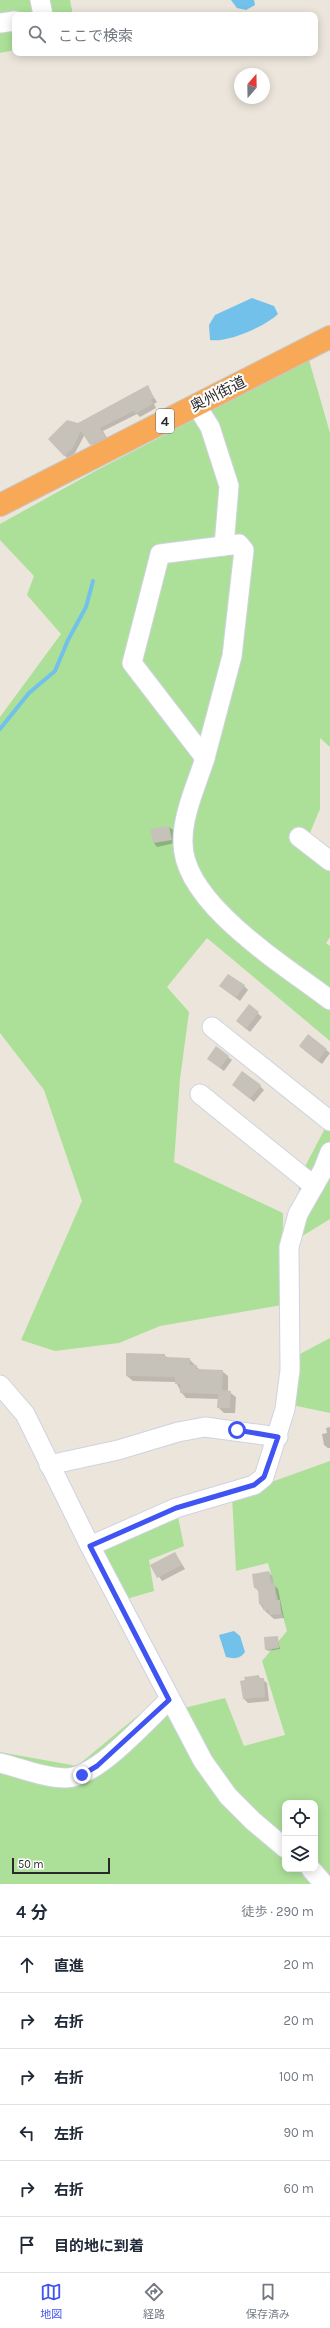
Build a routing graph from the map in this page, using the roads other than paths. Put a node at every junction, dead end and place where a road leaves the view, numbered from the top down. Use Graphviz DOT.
graph roads {
  1 [pos="40,0"];
  2 [pos="42,12"];
  3 [pos="12,21"];
  4 [pos="0,23"];
  5 [pos="330,337"];
  6 [pos="196,405"];
  7 [pos="0,505"];
  8 [pos="224,546"];
  9 [pos="205,758"];
  10 [pos="299,837"];
  11 [pos="330,861"];
  12 [pos="330,1000"];
  13 [pos="212,1027"];
  14 [pos="200,1094"];
  15 [pos="330,1121"];
  16 [pos="330,1152"];
  17 [pos="314,1186"];
  18 [pos="0,1385"];
  19 [pos="278,1437"];
  20 [pos="50,1465"];
  21 [pos="90,1546"];
  22 [pos="169,1700"];
  23 [pos="0,1763"];
  24 [pos="282,1846"];
  25 [pos="314,1872"];
  26 [pos="324,1884"];
  1 -- 2 [label="street"];
  3 -- 4 [label="street"];
  5 -- 6 [label="highway, 奥州街道 / 4"];
  6 -- 7 [label="highway, 奥州街道 / 4"];
  6 -- 8 [label="street"];
  8 -- 9 [label="street"];
  8 -- 9 [label="street"];
  9 -- 12 [label="street"];
  10 -- 11 [label="street"];
  13 -- 15 [label="street"];
  14 -- 17 [label="street"];
  16 -- 17 [label="street"];
  17 -- 19 [label="street"];
  18 -- 20 [label="street"];
  19 -- 20 [label="street"];
  19 -- 21 [label="street"];
  20 -- 21 [label="street"];
  21 -- 22 [label="street"];
  22 -- 23 [label="street"];
  22 -- 24 [label="street"];
  25 -- 26 [label="street"];
}
